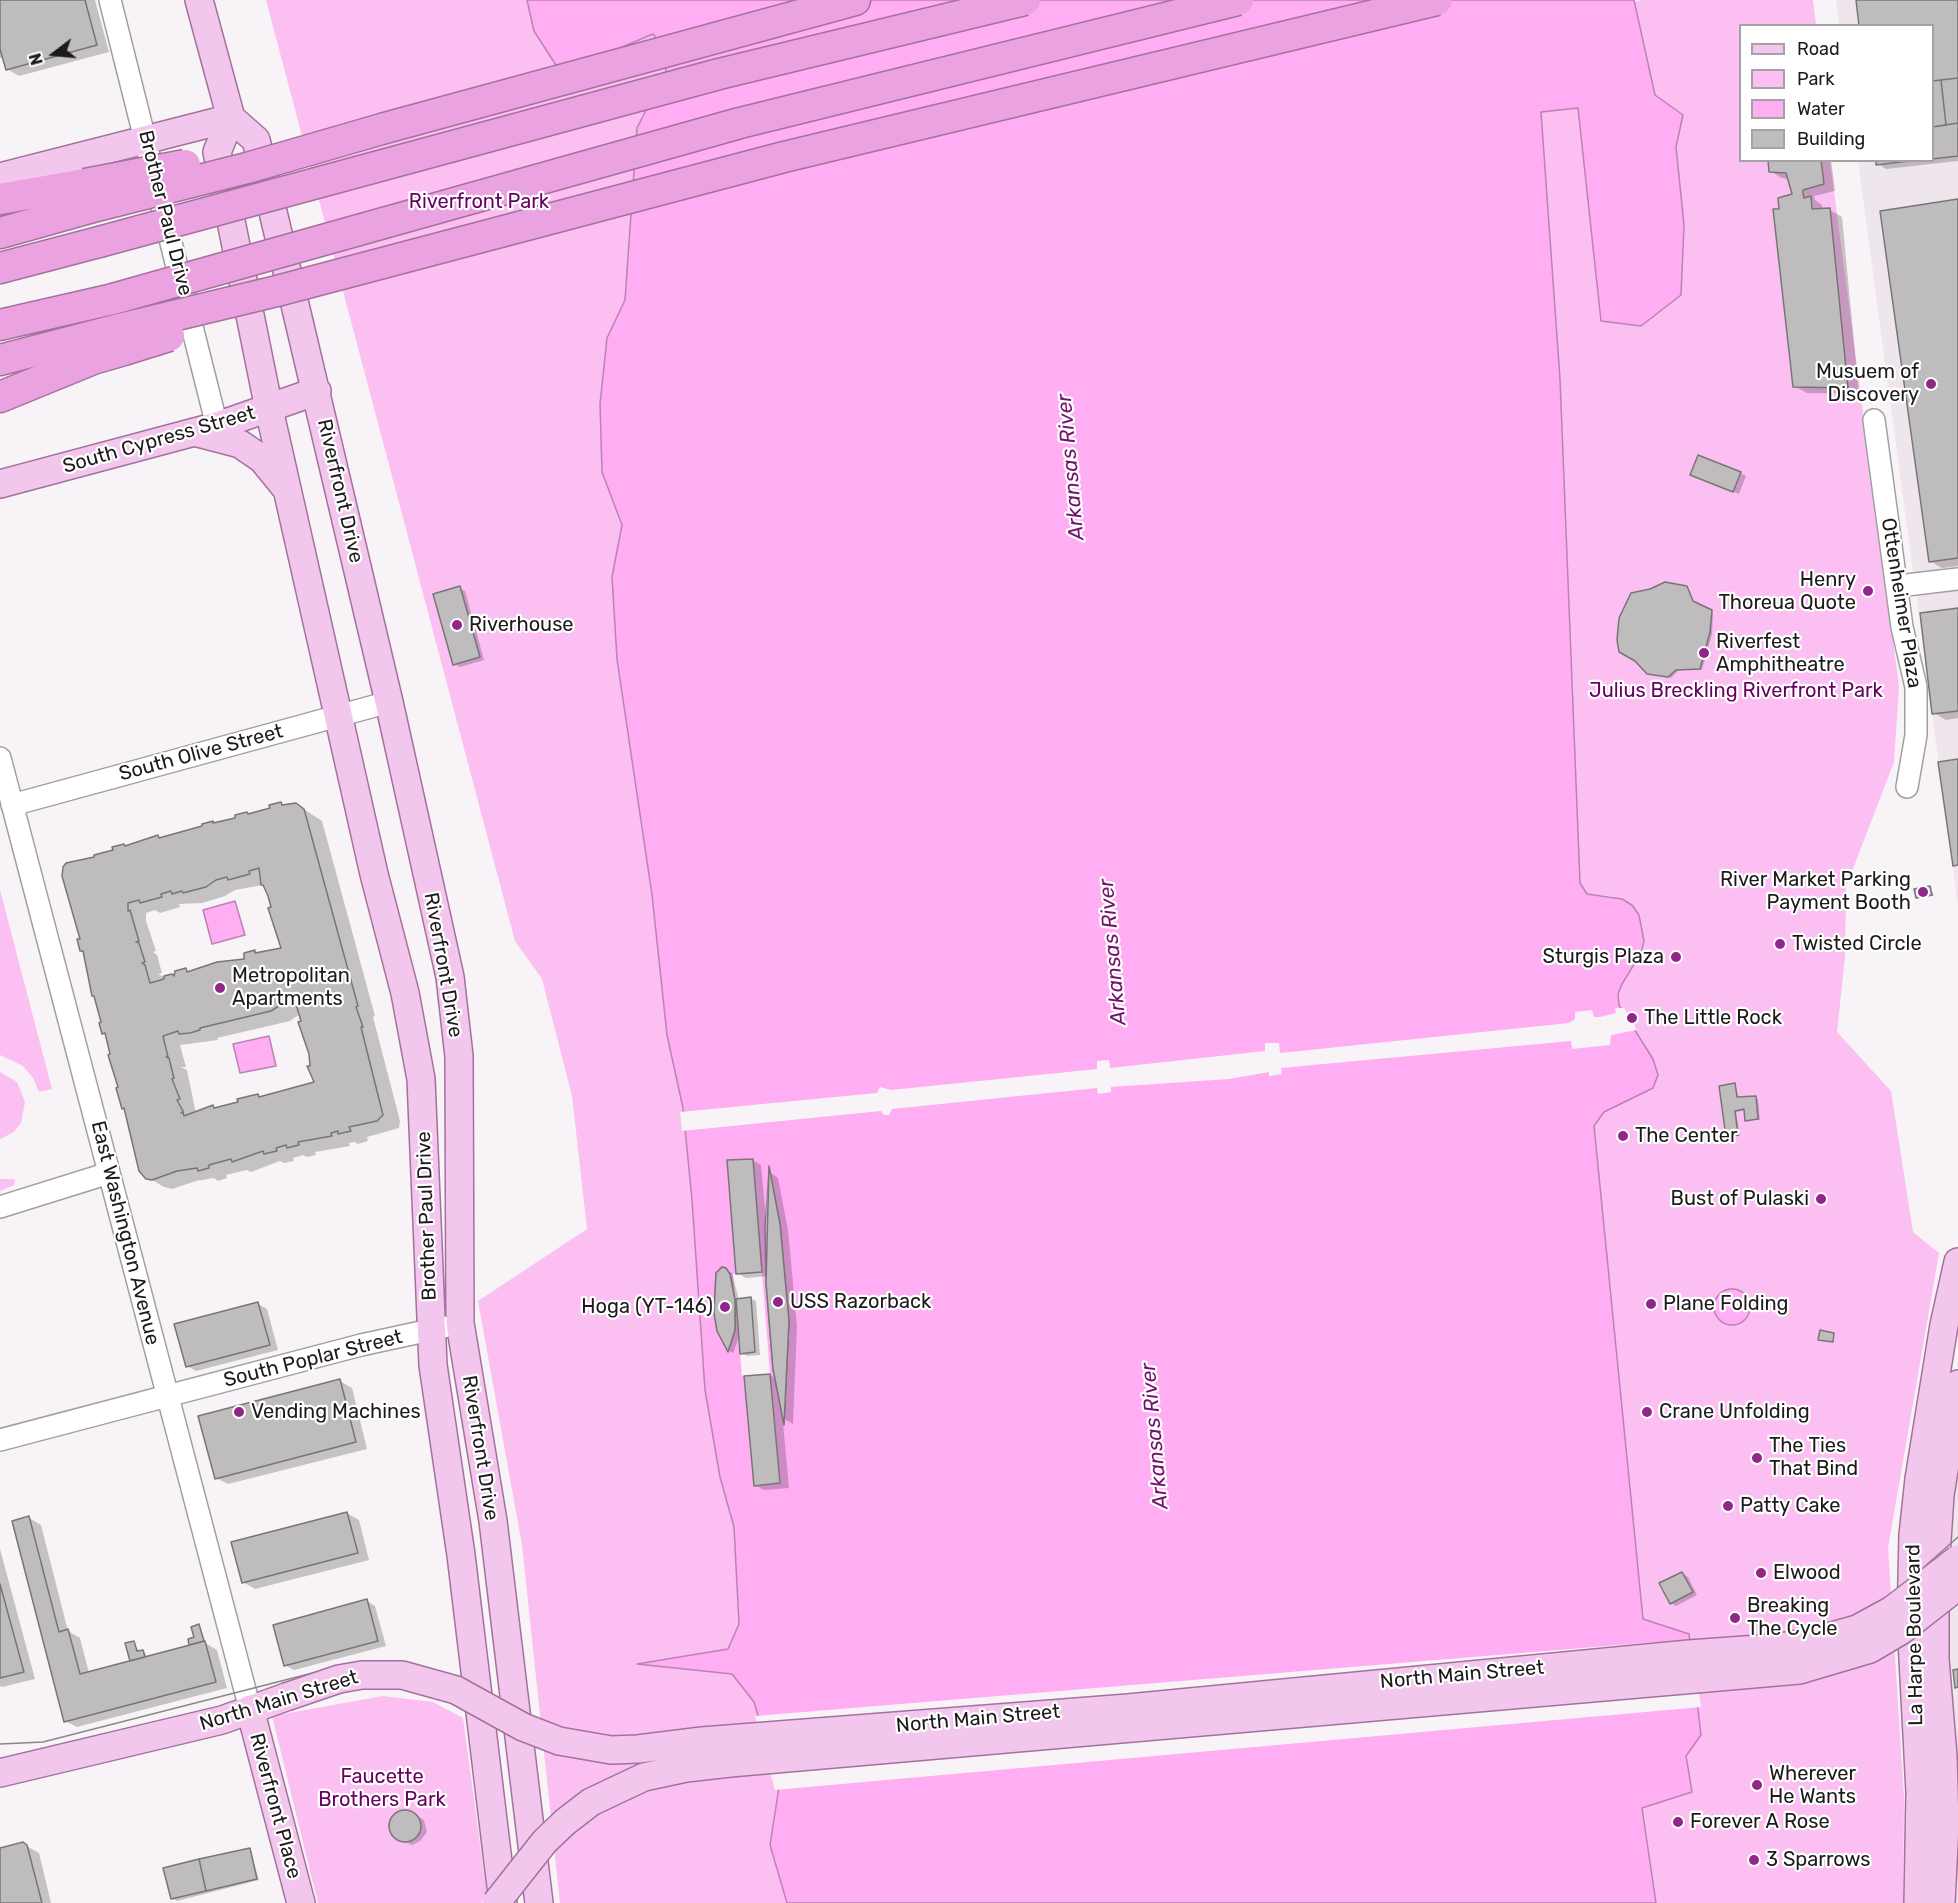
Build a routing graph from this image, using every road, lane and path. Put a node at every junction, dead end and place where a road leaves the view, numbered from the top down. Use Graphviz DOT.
graph roads {
  1 [pos="110,0"];
  2 [pos="199,0"];
  3 [pos="855,0"];
  4 [pos="1025,0"];
  5 [pos="1238,0"];
  6 [pos="1437,0"];
  7 [pos="231,118"];
  8 [pos="147,140"];
  9 [pos="0,177"];
  10 [pos="87,196"];
  11 [pos="0,199"];
  12 [pos="0,233"];
  13 [pos="0,268"];
  14 [pos="0,325"];
  15 [pos="122,340"];
  16 [pos="0,360"];
  17 [pos="317,391"];
  18 [pos="0,397"];
  19 [pos="269,409"];
  20 [pos="1874,420"];
  21 [pos="206,429"];
  22 [pos="0,484"];
  23 [pos="290,495"];
  24 [pos="1958,579"];
  25 [pos="1898,586"];
  26 [pos="389,702"];
  27 [pos="339,717"];
  28 [pos="0,758"];
  29 [pos="1907,787"];
  30 [pos="12,805"];
  31 [pos="109,1173"];
  32 [pos="0,1207"];
  33 [pos="1958,1262"];
  34 [pos="460,1323"];
  35 [pos="431,1330"];
  36 [pos="1958,1384"];
  37 [pos="167,1396"];
  38 [pos="0,1440"];
  39 [pos="1958,1559"];
  40 [pos="1958,1586"];
  41 [pos="250,1709"];
  42 [pos="0,1773"];
  43 [pos="301,1903"];
  44 [pos="496,1903"];
  45 [pos="503,1903"];
  46 [pos="539,1903"];
  47 [pos="1918,1903"];
  48 [pos="1941,1903"];
  1 -- 8 [label="street, Brother Paul Drive"];
  2 -- 7 [label="main road"];
  3 -- 10 [label="highway, bridge"];
  4 -- 13 [label="highway, bridge"];
  5 -- 14 [label="highway, bridge"];
  6 -- 15 [label="highway, bridge"];
  7 -- 8 [label="main road"];
  7 -- 17 [label="main road, Riverfront Drive"];
  7 -- 19 [label="main road"];
  8 -- 9 [label="main road"];
  8 -- 21 [label="street, Brother Paul Drive"];
  10 -- 11 [label="highway"];
  10 -- 12 [label="highway"];
  15 -- 16 [label="highway"];
  15 -- 18 [label="highway"];
  17 -- 19 [label="main road, South Cypress Street"];
  17 -- 26 [label="main road, Riverfront Drive"];
  19 -- 21 [label="main road, South Cypress Street"];
  19 -- 23 [label="main road"];
  20 -- 25 [label="street, Ottenheimer Plaza"];
  21 -- 22 [label="main road, South Cypress Street"];
  21 -- 23 [label="main road"];
  23 -- 27 [label="main road"];
  24 -- 25 [label="street"];
  25 -- 29 [label="street, Ottenheimer Plaza"];
  26 -- 27 [label="street, South Olive Street"];
  26 -- 34 [label="main road, Riverfront Drive"];
  27 -- 30 [label="street, South Olive Street"];
  27 -- 35 [label="main road, Brother Paul Drive"];
  28 -- 30 [label="street, East Washington Avenue"];
  30 -- 31 [label="street, East Washington Avenue"];
  31 -- 32 [label="street"];
  31 -- 37 [label="street, East Washington Avenue"];
  33 -- 47 [label="main road, La Harpe Boulevard"];
  34 -- 35 [label="street, South Poplar Street"];
  34 -- 46 [label="main road, Riverfront Drive"];
  35 -- 37 [label="street, South Poplar Street"];
  35 -- 45 [label="main road, Brother Paul Drive"];
  36 -- 48 [label="main road, La Harpe Boulevard"];
  37 -- 38 [label="street, South Poplar Street"];
  37 -- 41 [label="street, East Washington Avenue"];
  39 -- 41 [label="main road, North Main Street, bridge"];
  40 -- 44 [label="main road, North Main Street, bridge"];
  41 -- 42 [label="main road, North Main Street"];
  41 -- 43 [label="main road, Riverfront Place"];
}
